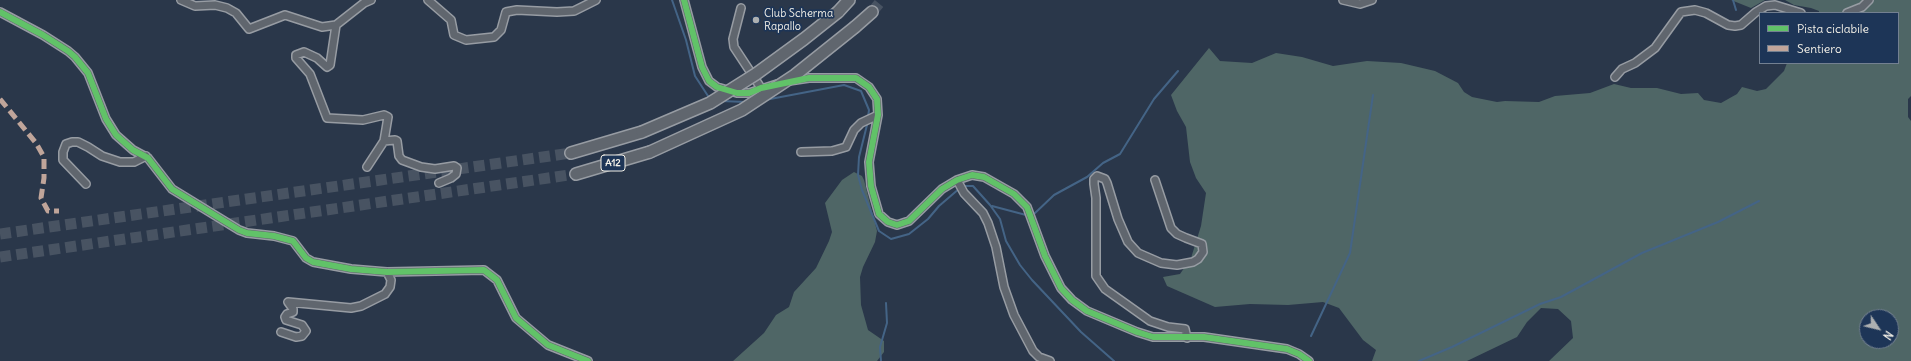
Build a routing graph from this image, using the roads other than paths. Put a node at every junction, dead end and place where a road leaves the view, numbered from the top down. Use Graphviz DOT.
graph roads {
  1 [pos="182,0"];
  2 [pos="371,0"];
  3 [pos="428,0"];
  4 [pos="596,0"];
  5 [pos="684,0"];
  6 [pos="849,0"];
  7 [pos="1343,0"];
  8 [pos="1372,0"];
  9 [pos="1869,0"];
  10 [pos="741,8"];
  11 [pos="0,12"];
  12 [pos="872,12"];
  13 [pos="1797,12"];
  14 [pos="1850,12"];
  15 [pos="336,26"];
  16 [pos="1615,77"];
  17 [pos="762,88"];
  18 [pos="876,116"];
  19 [pos="384,141"];
  20 [pos="801,152"];
  21 [pos="571,153"];
  22 [pos="146,156"];
  23 [pos="367,167"];
  24 [pos="576,174"];
  25 [pos="1155,180"];
  26 [pos="958,181"];
  27 [pos="439,183"];
  28 [pos="86,184"];
  29 [pos="387,272"];
  30 [pos="281,332"];
  31 [pos="1187,338"];
  32 [pos="588,361"];
  33 [pos="1050,361"];
  34 [pos="1309,361"];
  1 -- 15 [label="street"];
  2 -- 15 [label="street"];
  3 -- 4 [label="street"];
  5 -- 17 [label="street"];
  6 -- 21 [label="highway, A12, bridge"];
  7 -- 8 [label="street"];
  9 -- 14 [label="street"];
  10 -- 17 [label="street"];
  11 -- 22 [label="street"];
  12 -- 24 [label="highway, A12, bridge"];
  13 -- 16 [label="street"];
  15 -- 19 [label="street"];
  17 -- 18 [label="street"];
  18 -- 20 [label="street"];
  18 -- 26 [label="street"];
  19 -- 23 [label="street"];
  19 -- 27 [label="street"];
  22 -- 28 [label="street"];
  22 -- 29 [label="street"];
  25 -- 31 [label="street"];
  26 -- 31 [label="street"];
  26 -- 33 [label="street"];
  29 -- 30 [label="street"];
  29 -- 32 [label="street"];
  31 -- 34 [label="street"];
}
